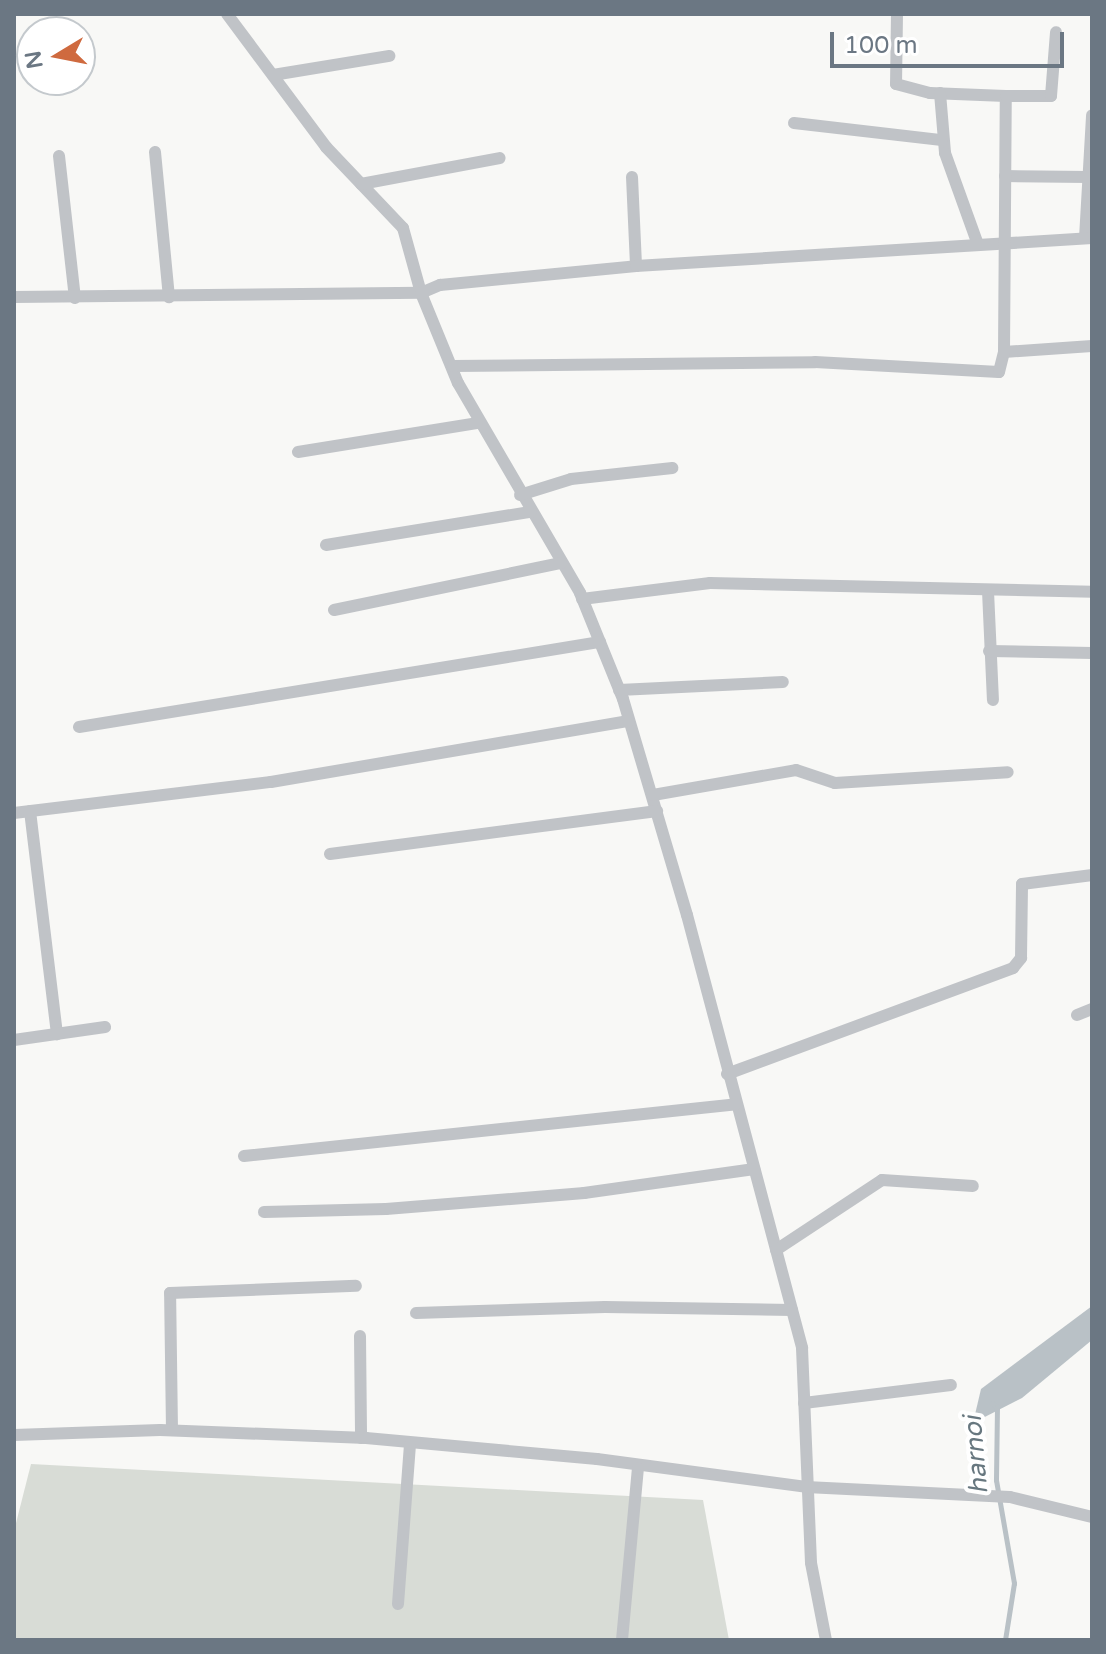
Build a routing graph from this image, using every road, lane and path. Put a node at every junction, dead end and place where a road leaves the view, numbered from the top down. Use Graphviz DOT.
graph roads {
  1 [pos="227,14"];
  2 [pos="897,14"];
  3 [pos="1056,32"];
  4 [pos="389,56"];
  5 [pos="273,75"];
  6 [pos="940,93"];
  7 [pos="1006,96"];
  8 [pos="1092,115"];
  9 [pos="794,123"];
  10 [pos="1091,138"];
  11 [pos="942,140"];
  12 [pos="155,152"];
  13 [pos="59,156"];
  14 [pos="500,158"];
  15 [pos="1005,176"];
  16 [pos="632,177"];
  17 [pos="1088,177"];
  18 [pos="361,184"];
  19 [pos="1088,238"];
  20 [pos="1005,240"];
  21 [pos="977,242"];
  22 [pos="636,266"];
  23 [pos="421,293"];
  24 [pos="14,297"];
  25 [pos="169,297"];
  26 [pos="75,298"];
  27 [pos="1092,346"];
  28 [pos="1004,352"];
  29 [pos="453,366"];
  30 [pos="477,423"];
  31 [pos="298,452"];
  32 [pos="672,468"];
  33 [pos="520,495"];
  34 [pos="530,512"];
  35 [pos="326,545"];
  36 [pos="561,563"];
  37 [pos="988,591"];
  38 [pos="1092,592"];
  39 [pos="582,599"];
  40 [pos="334,610"];
  41 [pos="600,642"];
  42 [pos="989,651"];
  43 [pos="1092,653"];
  44 [pos="783,682"];
  45 [pos="619,690"];
  46 [pos="993,700"];
  47 [pos="629,721"];
  48 [pos="79,727"];
  49 [pos="1008,772"];
  50 [pos="653,795"];
  51 [pos="30,811"];
  52 [pos="657,811"];
  53 [pos="14,813"];
  54 [pos="330,854"];
  55 [pos="1092,875"];
  56 [pos="1092,1009"];
  57 [pos="1077,1015"];
  58 [pos="105,1027"];
  59 [pos="57,1034"];
  60 [pos="14,1040"];
  61 [pos="727,1074"];
  62 [pos="736,1104"];
  63 [pos="244,1156"];
  64 [pos="754,1169"];
  65 [pos="973,1186"];
  66 [pos="264,1212"];
  67 [pos="776,1250"];
  68 [pos="356,1286"];
  69 [pos="792,1310"];
  70 [pos="416,1313"];
  71 [pos="360,1336"];
  72 [pos="951,1385"];
  73 [pos="804,1403"];
  74 [pos="172,1430"];
  75 [pos="14,1435"];
  76 [pos="361,1438"];
  77 [pos="410,1444"];
  78 [pos="638,1469"];
  79 [pos="806,1487"];
  80 [pos="1092,1517"];
  81 [pos="398,1604"];
  82 [pos="622,1640"];
  83 [pos="826,1640"];
  1 -- 5 [label="street"];
  2 -- 6 [label="street"];
  3 -- 7 [label="street"];
  4 -- 5 [label="street"];
  5 -- 18 [label="street"];
  6 -- 7 [label="street"];
  6 -- 11 [label="street"];
  7 -- 15 [label="street"];
  8 -- 10 [label="street"];
  9 -- 11 [label="street"];
  10 -- 17 [label="street"];
  11 -- 21 [label="street"];
  12 -- 25 [label="street"];
  13 -- 26 [label="street"];
  14 -- 18 [label="street"];
  15 -- 17 [label="street"];
  15 -- 20 [label="street"];
  16 -- 22 [label="street"];
  17 -- 19 [label="street"];
  18 -- 23 [label="street"];
  19 -- 20 [label="street"];
  20 -- 21 [label="street"];
  20 -- 28 [label="street"];
  21 -- 22 [label="street"];
  22 -- 23 [label="street"];
  23 -- 25 [label="street"];
  23 -- 29 [label="street"];
  24 -- 26 [label="street"];
  25 -- 26 [label="street"];
  27 -- 28 [label="street"];
  28 -- 29 [label="street"];
  29 -- 30 [label="street"];
  30 -- 31 [label="street"];
  30 -- 33 [label="street"];
  32 -- 33 [label="street"];
  33 -- 34 [label="street"];
  34 -- 35 [label="street"];
  34 -- 36 [label="street"];
  36 -- 39 [label="street"];
  36 -- 40 [label="street"];
  37 -- 38 [label="street"];
  37 -- 39 [label="street"];
  37 -- 42 [label="street"];
  39 -- 41 [label="street"];
  41 -- 45 [label="street"];
  41 -- 48 [label="street"];
  42 -- 43 [label="street"];
  42 -- 46 [label="street"];
  44 -- 45 [label="street"];
  45 -- 47 [label="street"];
  47 -- 50 [label="street"];
  47 -- 51 [label="street"];
  49 -- 50 [label="street"];
  50 -- 52 [label="street"];
  51 -- 53 [label="street"];
  51 -- 59 [label="street"];
  52 -- 54 [label="street"];
  52 -- 61 [label="street"];
  55 -- 61 [label="street"];
  56 -- 57 [label="street"];
  58 -- 59 [label="street"];
  59 -- 60 [label="street"];
  61 -- 62 [label="street"];
  62 -- 63 [label="street"];
  62 -- 64 [label="street"];
  64 -- 66 [label="street"];
  64 -- 67 [label="street"];
  65 -- 67 [label="street"];
  67 -- 69 [label="street"];
  68 -- 74 [label="street"];
  69 -- 70 [label="street"];
  69 -- 73 [label="street"];
  71 -- 76 [label="street"];
  72 -- 73 [label="street"];
  73 -- 79 [label="street"];
  74 -- 75 [label="street"];
  74 -- 76 [label="street"];
  76 -- 77 [label="street"];
  77 -- 78 [label="street"];
  77 -- 81 [label="street"];
  78 -- 79 [label="street"];
  78 -- 82 [label="street"];
  79 -- 80 [label="street"];
  79 -- 83 [label="street"];
}
